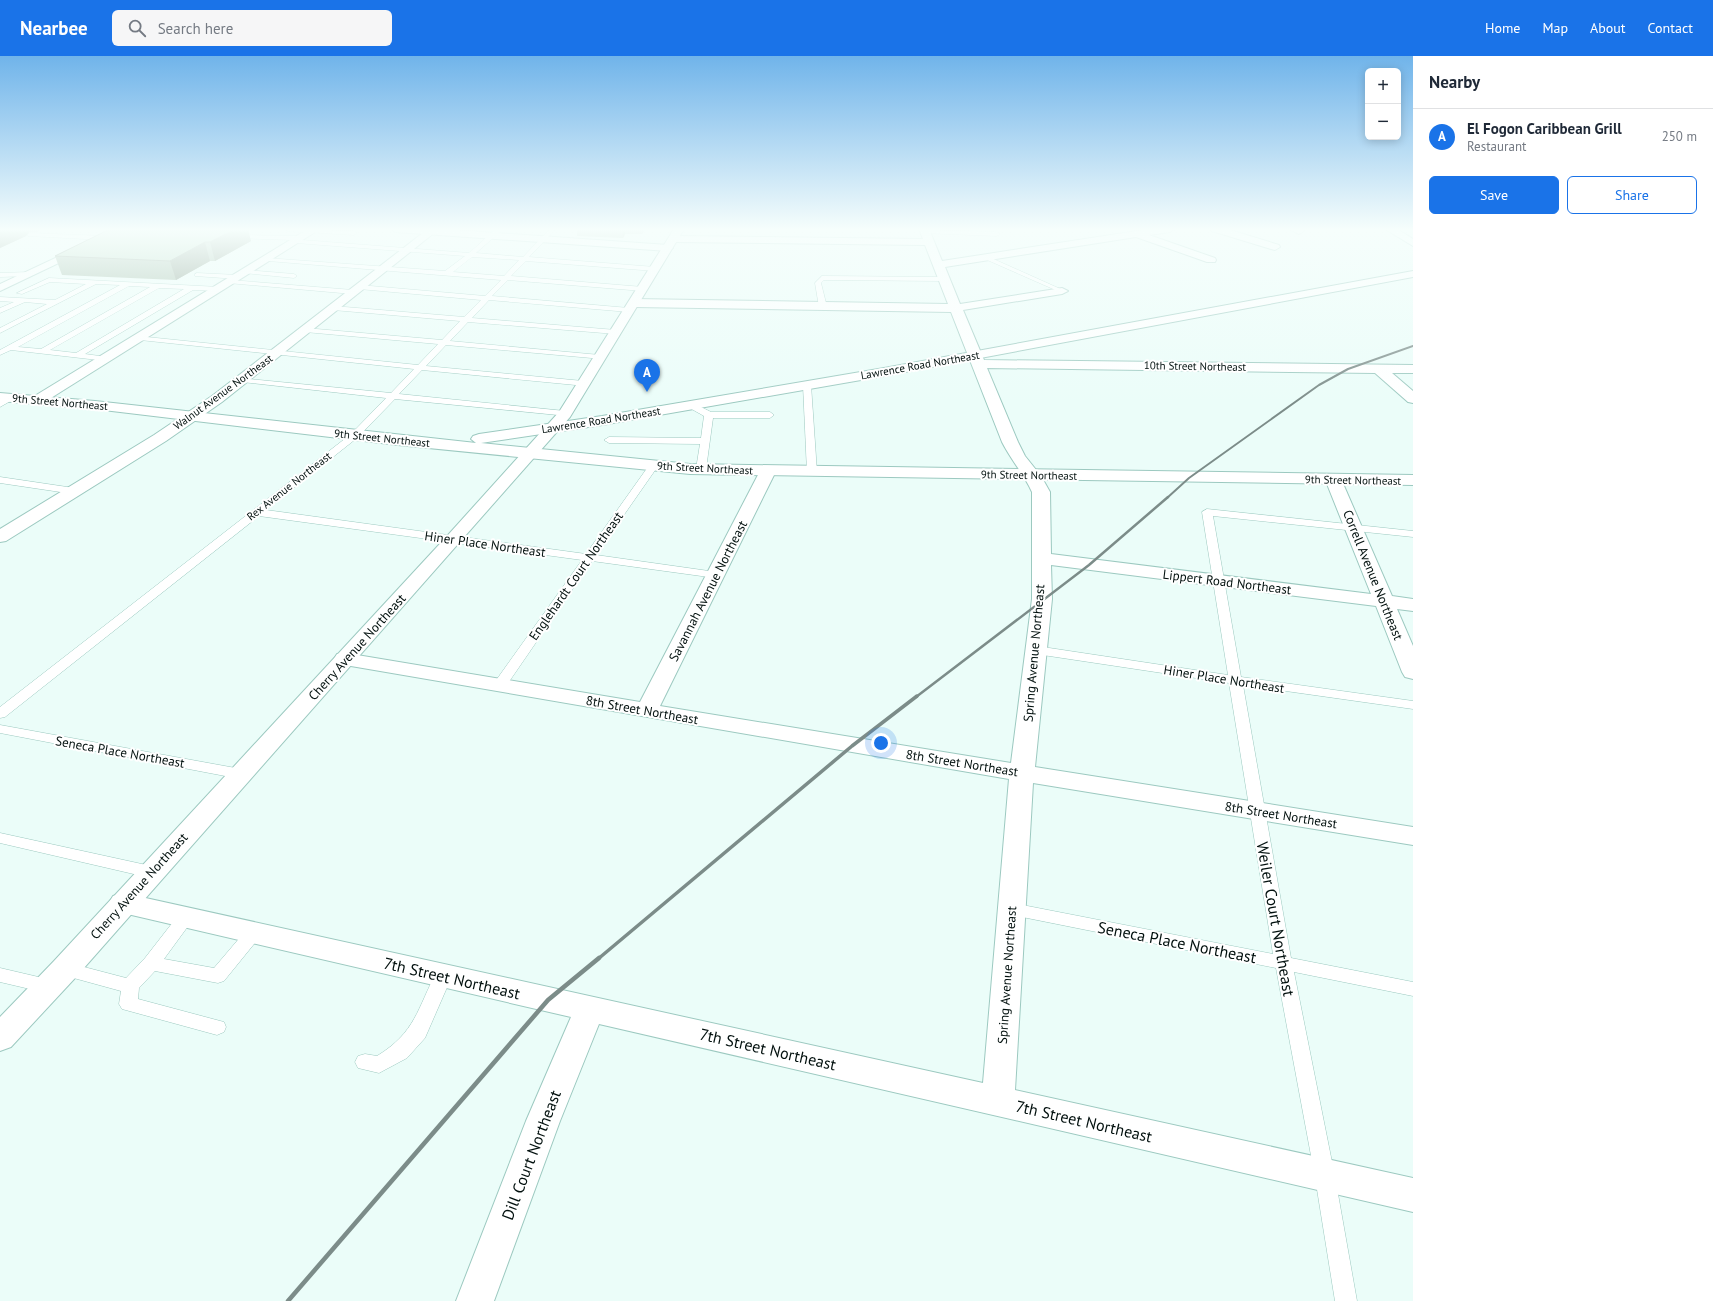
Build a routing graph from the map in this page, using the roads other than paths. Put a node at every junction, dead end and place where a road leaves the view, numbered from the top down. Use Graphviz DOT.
graph roads {
  1 [pos="37,287"];
  2 [pos="84,287"];
  3 [pos="122,287"];
  4 [pos="155,287"];
  5 [pos="192,287"];
  6 [pos="193,287"];
  7 [pos="222,287"];
  8 [pos="330,287"];
  9 [pos="360,287"];
  10 [pos="497,287"];
  11 [pos="631,287"];
  12 [pos="819,287"];
  13 [pos="947,287"];
  14 [pos="1053,287"];
  15 [pos="1346,287"];
  16 [pos="643,288"];
  17 [pos="219,289"];
  18 [pos="356,290"];
  19 [pos="1062,291"];
  20 [pos="68,295"];
  21 [pos="21,297"];
  22 [pos="486,298"];
  23 [pos="4,299"];
  24 [pos="56,302"];
  25 [pos="632,306"];
  26 [pos="822,307"];
  27 [pos="333,308"];
  28 [pos="955,308"];
  29 [pos="0,311"];
  30 [pos="466,320"];
  31 [pos="305,330"];
  32 [pos="0,331"];
  33 [pos="616,332"];
  34 [pos="140,338"];
  35 [pos="444,342"];
  36 [pos="10,348"];
  37 [pos="42,352"];
  38 [pos="0,353"];
  39 [pos="275,354"];
  40 [pos="77,356"];
  41 [pos="600,357"];
  42 [pos="104,359"];
  43 [pos="976,360"];
  44 [pos="420,367"];
  45 [pos="1379,369"];
  46 [pos="1413,369"];
  47 [pos="242,380"];
  48 [pos="583,384"];
  49 [pos="807,385"];
  50 [pos="393,395"];
  51 [pos="4,399"];
  52 [pos="1413,399"];
  53 [pos="38,400"];
  54 [pos="691,405"];
  55 [pos="708,415"];
  56 [pos="770,416"];
  57 [pos="192,417"];
  58 [pos="559,421"];
  59 [pos="354,436"];
  60 [pos="608,440"];
  61 [pos="704,441"];
  62 [pos="425,443"];
  63 [pos="531,452"];
  64 [pos="653,466"];
  65 [pos="700,469"];
  66 [pos="768,472"];
  67 [pos="812,472"];
  68 [pos="1033,476"];
  69 [pos="1334,479"];
  70 [pos="0,480"];
  71 [pos="1413,480"];
  72 [pos="74,491"];
  73 [pos="255,512"];
  74 [pos="1354,528"];
  75 [pos="1413,534"];
  76 [pos="0,537"];
  77 [pos="454,539"];
  78 [pos="589,558"];
  79 [pos="1041,558"];
  80 [pos="716,575"];
  81 [pos="1218,580"];
  82 [pos="1384,602"];
  83 [pos="1413,605"];
  84 [pos="1036,650"];
  85 [pos="345,660"];
  86 [pos="1413,672"];
  87 [pos="1235,681"];
  88 [pos="499,686"];
  89 [pos="1413,705"];
  90 [pos="647,710"];
  91 [pos="0,714"];
  92 [pos="0,729"];
  93 [pos="1022,772"];
  94 [pos="241,774"];
  95 [pos="1258,811"];
  96 [pos="1413,836"];
  97 [pos="0,838"];
  98 [pos="151,872"];
  99 [pos="123,903"];
  100 [pos="1012,909"];
  101 [pos="186,918"];
  102 [pos="254,933"];
  103 [pos="151,963"];
  104 [pos="1284,964"];
  105 [pos="65,969"];
  106 [pos="0,975"];
  107 [pos="443,976"];
  108 [pos="47,986"];
  109 [pos="130,986"];
  110 [pos="1413,989"];
  111 [pos="590,1010"];
  112 [pos="217,1027"];
  113 [pos="0,1038"];
  114 [pos="365,1062"];
  115 [pos="998,1101"];
  116 [pos="1325,1176"];
  117 [pos="1413,1196"];
  118 [pos="475,1301"];
  119 [pos="1346,1301"];
  1 -- 21 [label="lane"];
  2 -- 20 [label="lane"];
  3 -- 36 [label="lane"];
  4 -- 37 [label="lane"];
  5 -- 40 [label="lane"];
  6 -- 17 [label="lane"];
  7 -- 17 [label="street"];
  8 -- 18 [label="lane"];
  9 -- 18 [label="street, Walnut Avenue Northeast"];
  10 -- 22 [label="lane, Rex Avenue Northeast"];
  11 -- 16 [label="lane"];
  12 -- 26 [label="lane"];
  13 -- 28 [label="street, Spring Avenue Northeast"];
  14 -- 19 [label="lane"];
  15 -- 43 [label="street, Lawrence Road Northeast"];
  16 -- 25 [label="street, Cherry Avenue Northeast"];
  17 -- 34 [label="street"];
  18 -- 22 [label="lane"];
  18 -- 27 [label="street, Walnut Avenue Northeast"];
  19 -- 28 [label="street"];
  20 -- 21 [label="lane"];
  20 -- 24 [label="lane"];
  21 -- 23 [label="lane"];
  21 -- 24 [label="lane"];
  21 -- 29 [label="lane"];
  22 -- 25 [label="lane"];
  22 -- 30 [label="lane, Rex Avenue Northeast"];
  24 -- 32 [label="lane"];
  25 -- 26 [label="street"];
  25 -- 33 [label="street, Cherry Avenue Northeast"];
  26 -- 28 [label="street"];
  27 -- 30 [label="lane"];
  27 -- 31 [label="street, Walnut Avenue Northeast"];
  28 -- 43 [label="street, Spring Avenue Northeast"];
  30 -- 33 [label="lane"];
  30 -- 35 [label="lane, Rex Avenue Northeast"];
  31 -- 35 [label="lane"];
  31 -- 39 [label="street, Walnut Avenue Northeast"];
  33 -- 41 [label="street, Cherry Avenue Northeast"];
  34 -- 39 [label="lane"];
  34 -- 42 [label="street"];
  35 -- 41 [label="lane"];
  35 -- 44 [label="lane, Rex Avenue Northeast"];
  36 -- 37 [label="lane"];
  36 -- 38 [label="lane"];
  37 -- 40 [label="lane"];
  39 -- 44 [label="lane"];
  39 -- 47 [label="street, Walnut Avenue Northeast"];
  40 -- 42 [label="lane"];
  41 -- 48 [label="street, Cherry Avenue Northeast"];
  42 -- 53 [label="street"];
  43 -- 45 [label="street, 10th Street Northeast"];
  43 -- 49 [label="street, Lawrence Road Northeast"];
  43 -- 68 [label="street, Spring Avenue Northeast"];
  44 -- 48 [label="lane"];
  44 -- 50 [label="lane, Rex Avenue Northeast"];
  45 -- 46 [label="street, 10th Street Northeast"];
  45 -- 52 [label="street"];
  47 -- 50 [label="lane"];
  47 -- 57 [label="street, Walnut Avenue Northeast"];
  48 -- 58 [label="street, Cherry Avenue Northeast"];
  49 -- 54 [label="street, Lawrence Road Northeast"];
  49 -- 67 [label="lane"];
  50 -- 58 [label="lane"];
  50 -- 59 [label="lane, Rex Avenue Northeast"];
  51 -- 53 [label="street, 9th Street Northeast"];
  53 -- 57 [label="street, 9th Street Northeast"];
  54 -- 55 [label="lane"];
  54 -- 58 [label="street, Lawrence Road Northeast"];
  55 -- 56 [label="lane"];
  55 -- 61 [label="lane"];
  57 -- 59 [label="street, 9th Street Northeast"];
  57 -- 72 [label="street, Walnut Avenue Northeast"];
  58 -- 62 [label="street, Lawrence Road Northeast"];
  58 -- 63 [label="street, Cherry Avenue Northeast"];
  59 -- 62 [label="street, 9th Street Northeast"];
  59 -- 73 [label="lane, Rex Avenue Northeast"];
  60 -- 61 [label="lane"];
  61 -- 65 [label="lane"];
  62 -- 63 [label="street, 9th Street Northeast"];
  63 -- 64 [label="street, 9th Street Northeast"];
  63 -- 77 [label="street, Cherry Avenue Northeast"];
  64 -- 65 [label="street, 9th Street Northeast"];
  64 -- 78 [label="lane, Englehardt Court Northeast"];
  65 -- 66 [label="street, 9th Street Northeast"];
  66 -- 67 [label="street, 9th Street Northeast"];
  66 -- 80 [label="street, Savannah Avenue Northeast"];
  67 -- 68 [label="street, 9th Street Northeast"];
  68 -- 69 [label="street, 9th Street Northeast"];
  68 -- 79 [label="street, Spring Avenue Northeast"];
  69 -- 71 [label="street, 9th Street Northeast"];
  69 -- 74 [label="street, Correll Avenue Northeast"];
  70 -- 72 [label="lane"];
  72 -- 76 [label="street, Walnut Avenue Northeast"];
  73 -- 77 [label="lane, Hiner Place Northeast"];
  73 -- 91 [label="lane, Rex Avenue Northeast"];
  74 -- 75 [label="lane"];
  74 -- 81 [label="lane, Weiler Court Northeast"];
  74 -- 82 [label="street, Correll Avenue Northeast"];
  77 -- 78 [label="lane, Hiner Place Northeast"];
  77 -- 85 [label="street, Cherry Avenue Northeast"];
  78 -- 80 [label="lane, Hiner Place Northeast"];
  78 -- 88 [label="lane, Englehardt Court Northeast"];
  79 -- 81 [label="street, Lippert Road Northeast"];
  79 -- 84 [label="street, Spring Avenue Northeast"];
  80 -- 90 [label="street, Savannah Avenue Northeast"];
  81 -- 82 [label="street, Lippert Road Northeast"];
  81 -- 87 [label="lane, Weiler Court Northeast"];
  82 -- 83 [label="street, Lippert Road Northeast"];
  82 -- 86 [label="street, Correll Avenue Northeast"];
  84 -- 87 [label="lane, Hiner Place Northeast"];
  84 -- 93 [label="street, Spring Avenue Northeast"];
  85 -- 88 [label="street, 8th Street Northeast"];
  85 -- 94 [label="street, Cherry Avenue Northeast"];
  87 -- 89 [label="lane, Hiner Place Northeast"];
  87 -- 95 [label="lane, Weiler Court Northeast"];
  88 -- 90 [label="street, 8th Street Northeast"];
  90 -- 93 [label="street, 8th Street Northeast"];
  92 -- 94 [label="lane, Seneca Place Northeast"];
  93 -- 95 [label="street, 8th Street Northeast"];
  93 -- 100 [label="street, Spring Avenue Northeast"];
  94 -- 98 [label="street, Cherry Avenue Northeast"];
  95 -- 96 [label="street, 8th Street Northeast"];
  95 -- 104 [label="lane, Weiler Court Northeast"];
  97 -- 98 [label="lane"];
  98 -- 99 [label="street, Cherry Avenue Northeast"];
  99 -- 101 [label="street, 7th Street Northeast"];
  99 -- 105 [label="street, Cherry Avenue Northeast"];
  100 -- 104 [label="lane, Seneca Place Northeast"];
  100 -- 115 [label="street, Spring Avenue Northeast"];
  101 -- 102 [label="street, 7th Street Northeast"];
  101 -- 103 [label="lane"];
  102 -- 103 [label="lane"];
  102 -- 107 [label="street, 7th Street Northeast"];
  103 -- 109 [label="lane"];
  104 -- 110 [label="lane, Seneca Place Northeast"];
  104 -- 116 [label="lane, Weiler Court Northeast"];
  105 -- 108 [label="street, Cherry Avenue Northeast"];
  105 -- 109 [label="lane"];
  106 -- 108 [label="lane"];
  107 -- 111 [label="street, 7th Street Northeast"];
  107 -- 114 [label="lane"];
  108 -- 113 [label="street, Cherry Avenue Northeast"];
  109 -- 112 [label="lane"];
  111 -- 115 [label="street, 7th Street Northeast"];
  111 -- 118 [label="street, Dill Court Northeast"];
  115 -- 116 [label="street, 7th Street Northeast"];
  116 -- 117 [label="street, 7th Street Northeast"];
  116 -- 119 [label="lane, Weiler Court Northeast"];
}
